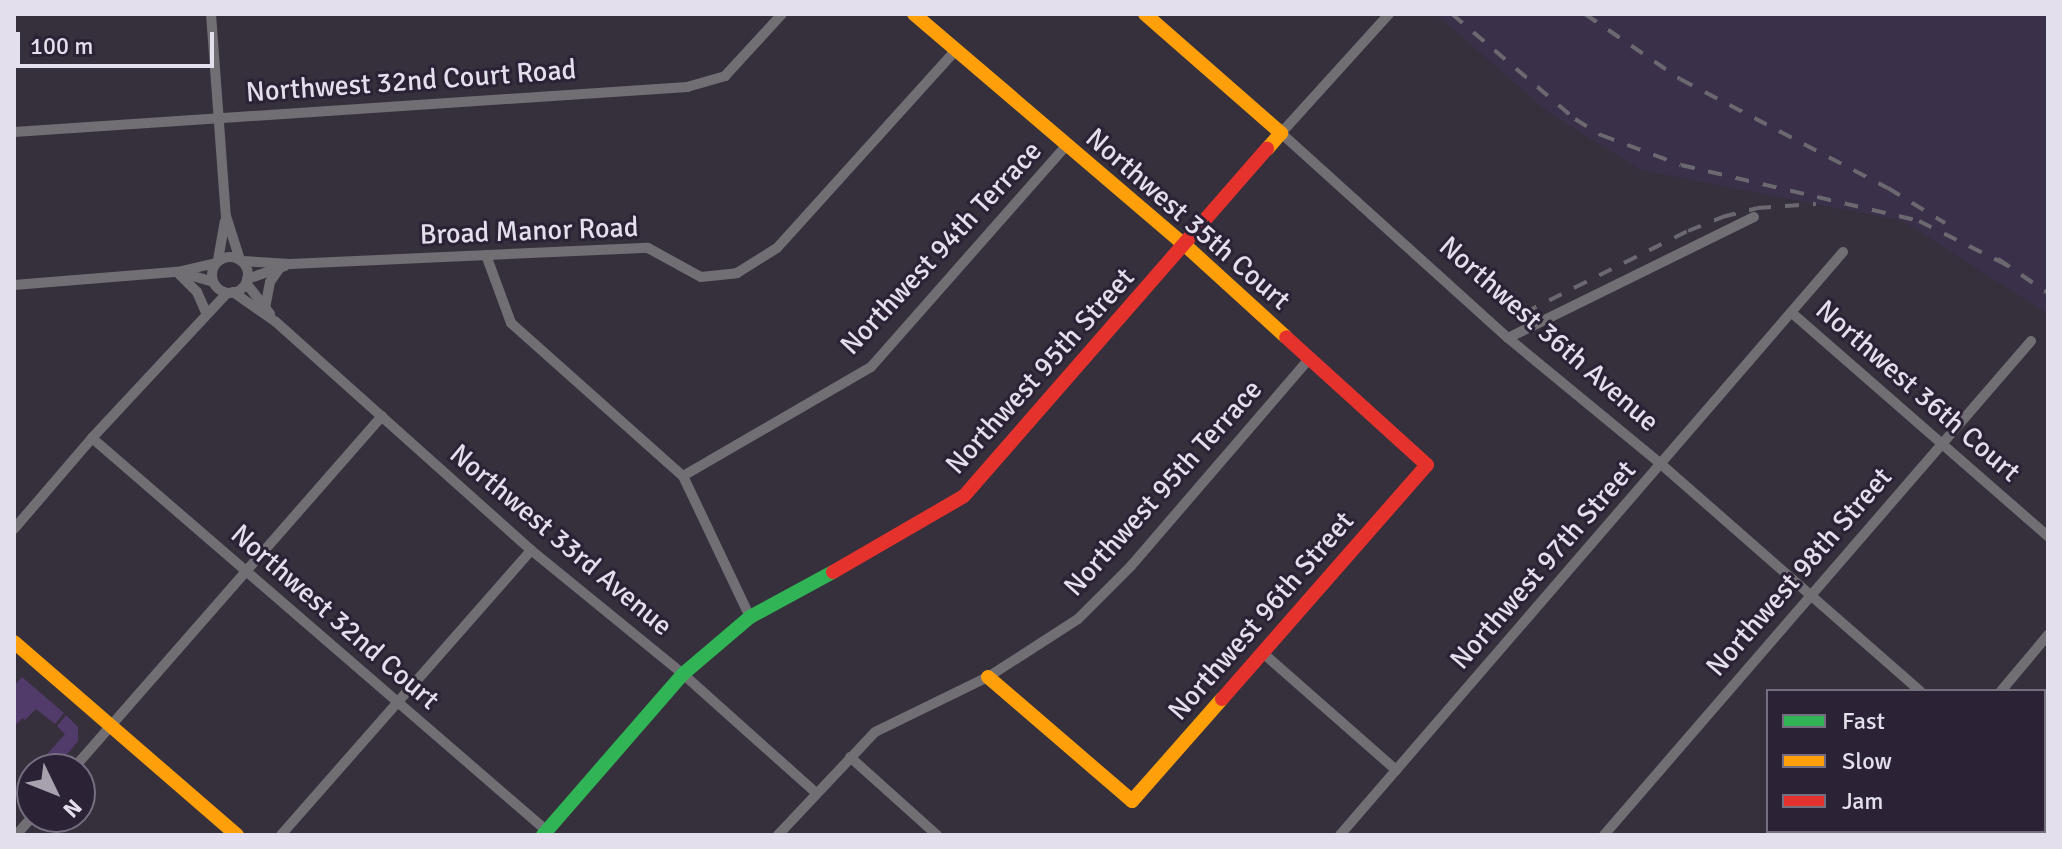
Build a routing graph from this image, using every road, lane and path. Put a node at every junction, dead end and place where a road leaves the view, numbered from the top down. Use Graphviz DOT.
graph roads {
  1 [pos="211,14"];
  2 [pos="782,14"];
  3 [pos="914,14"];
  4 [pos="1145,14"];
  5 [pos="1389,14"];
  6 [pos="955,51"];
  7 [pos="216,118"];
  8 [pos="14,132"];
  9 [pos="1281,133"];
  10 [pos="1066,146"];
  11 [pos="226,216"];
  12 [pos="1754,217"];
  13 [pos="1186,246"];
  14 [pos="1843,252"];
  15 [pos="486,255"];
  16 [pos="241,260"];
  17 [pos="217,261"];
  18 [pos="285,266"];
  19 [pos="177,272"];
  20 [pos="246,281"];
  21 [pos="214,284"];
  22 [pos="14,285"];
  23 [pos="230,292"];
  24 [pos="265,308"];
  25 [pos="206,312"];
  26 [pos="1792,313"];
  27 [pos="276,322"];
  28 [pos="1508,338"];
  29 [pos="2031,341"];
  30 [pos="1309,359"];
  31 [pos="382,416"];
  32 [pos="92,438"];
  33 [pos="1942,445"];
  34 [pos="1427,465"];
  35 [pos="1662,465"];
  36 [pos="683,476"];
  37 [pos="14,529"];
  38 [pos="2048,536"];
  39 [pos="531,550"];
  40 [pos="244,571"];
  41 [pos="1810,597"];
  42 [pos="750,617"];
  43 [pos="2048,635"];
  44 [pos="14,642"];
  45 [pos="1264,654"];
  46 [pos="683,674"];
  47 [pos="988,677"];
  48 [pos="1918,689"];
  49 [pos="2003,689"];
  50 [pos="398,702"];
  51 [pos="111,726"];
  52 [pos="87,753"];
  53 [pos="850,757"];
  54 [pos="1396,770"];
  55 [pos="816,793"];
  56 [pos="545,833"];
  57 [pos="237,835"];
  58 [pos="281,835"];
  59 [pos="778,835"];
  60 [pos="937,835"];
  61 [pos="1340,835"];
  62 [pos="1604,835"];
  1 -- 7 [label="street"];
  2 -- 7 [label="street, Northwest 32nd Court Road"];
  3 -- 6 [label="street, Northwest 35th Court"];
  4 -- 9 [label="street, Northwest 36th Avenue"];
  5 -- 9 [label="street, Northwest 95th Street"];
  6 -- 10 [label="street, Northwest 35th Court"];
  6 -- 15 [label="street, Broad Manor Road"];
  7 -- 8 [label="street, Northwest 32nd Court Road"];
  7 -- 11 [label="street"];
  9 -- 13 [label="street, Northwest 95th Street"];
  9 -- 28 [label="street, Northwest 36th Avenue"];
  10 -- 13 [label="street, Northwest 35th Court"];
  10 -- 36 [label="street, Northwest 94th Terrace"];
  11 -- 16 [label="street"];
  11 -- 17 [label="street"];
  12 -- 28 [label="street"];
  13 -- 30 [label="street, Northwest 35th Court"];
  13 -- 42 [label="street, Northwest 95th Street"];
  14 -- 26 [label="street, Northwest 97th Street"];
  15 -- 18 [label="street, Broad Manor Road"];
  15 -- 36 [label="street"];
  16 -- 17 [label="street"];
  16 -- 18 [label="street, Broad Manor Road"];
  16 -- 20 [label="street"];
  17 -- 19 [label="street"];
  17 -- 21 [label="street"];
  18 -- 20 [label="street, Broad Manor Road"];
  18 -- 24 [label="street"];
  19 -- 21 [label="street"];
  19 -- 22 [label="street"];
  19 -- 25 [label="street"];
  20 -- 23 [label="street"];
  20 -- 24 [label="street, Northwest 33rd Avenue"];
  21 -- 23 [label="street"];
  21 -- 25 [label="street"];
  23 -- 25 [label="street"];
  23 -- 27 [label="street, Northwest 33rd Avenue"];
  24 -- 27 [label="street, Northwest 33rd Avenue"];
  25 -- 32 [label="street"];
  26 -- 33 [label="street, Northwest 36th Court"];
  26 -- 35 [label="street, Northwest 97th Street"];
  27 -- 31 [label="street, Northwest 33rd Avenue"];
  28 -- 35 [label="street, Northwest 36th Avenue"];
  29 -- 33 [label="street, Northwest 98th Street"];
  30 -- 34 [label="street, Northwest 35th Court"];
  30 -- 47 [label="street, Northwest 95th Terrace"];
  31 -- 39 [label="street, Northwest 33rd Avenue"];
  31 -- 40 [label="street"];
  32 -- 37 [label="street"];
  32 -- 40 [label="street, Northwest 32nd Court"];
  33 -- 38 [label="street, Northwest 36th Court"];
  33 -- 41 [label="street, Northwest 98th Street"];
  34 -- 45 [label="street, Northwest 96th Street"];
  35 -- 41 [label="street, Northwest 36th Avenue"];
  35 -- 54 [label="street, Northwest 97th Street"];
  36 -- 42 [label="street"];
  39 -- 46 [label="street, Northwest 33rd Avenue"];
  39 -- 50 [label="street"];
  40 -- 50 [label="street, Northwest 32nd Court"];
  40 -- 51 [label="street"];
  41 -- 48 [label="street, Northwest 36th Avenue"];
  41 -- 62 [label="street, Northwest 98th Street"];
  42 -- 46 [label="street, Northwest 95th Street"];
  43 -- 49 [label="street"];
  44 -- 51 [label="street"];
  45 -- 47 [label="street, Northwest 96th Street"];
  45 -- 54 [label="street"];
  46 -- 55 [label="street, Northwest 33rd Avenue"];
  46 -- 56 [label="street, Northwest 95th Street"];
  47 -- 53 [label="street, Northwest 95th Terrace"];
  50 -- 56 [label="street, Northwest 32nd Court"];
  50 -- 58 [label="street"];
  51 -- 52 [label="street"];
  51 -- 57 [label="street"];
  53 -- 55 [label="street, Northwest 95th Terrace"];
  53 -- 60 [label="street"];
  54 -- 61 [label="street, Northwest 97th Street"];
  55 -- 59 [label="street, Northwest 95th Terrace"];
}
